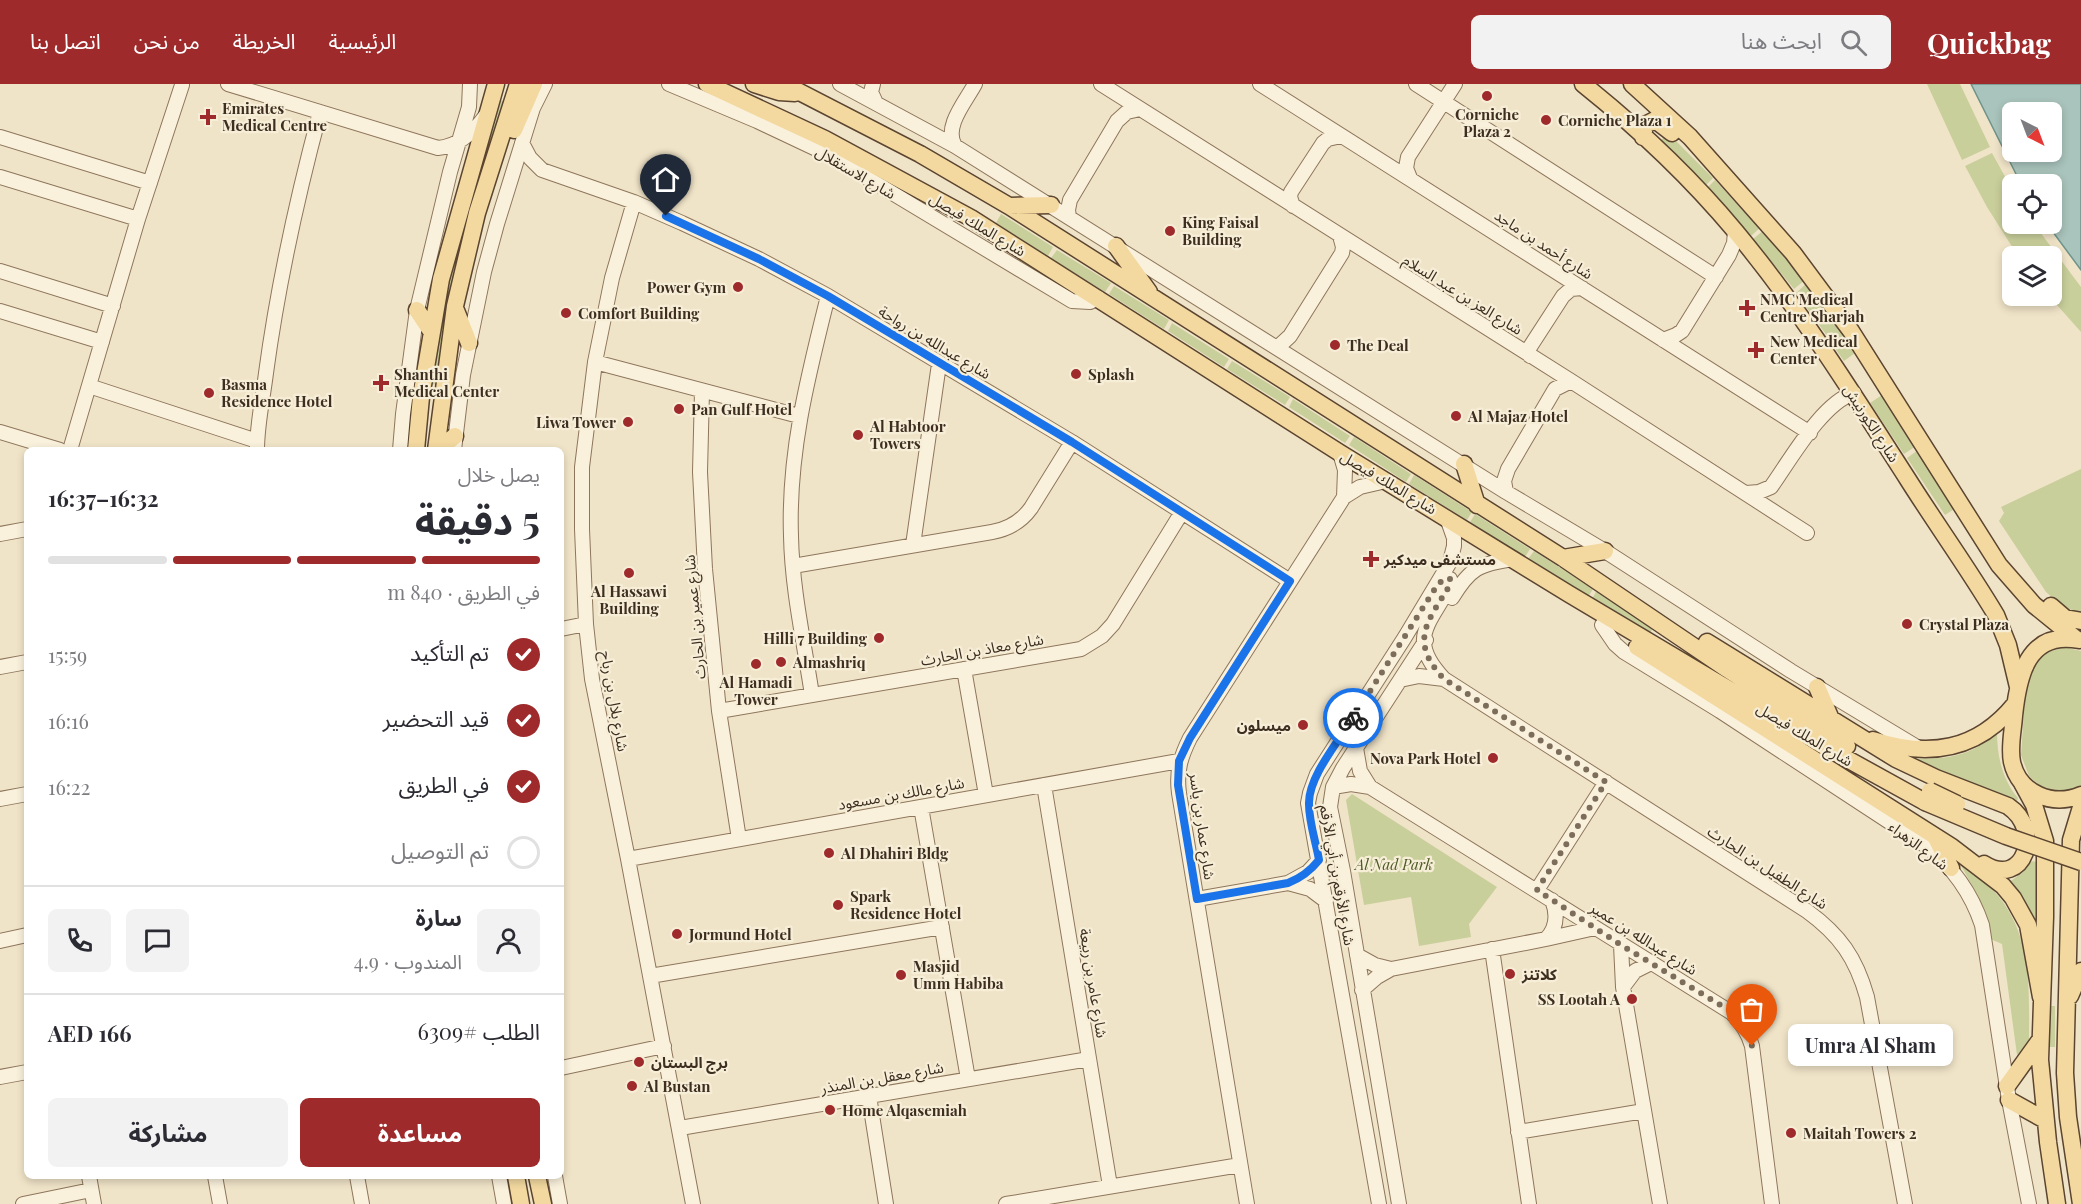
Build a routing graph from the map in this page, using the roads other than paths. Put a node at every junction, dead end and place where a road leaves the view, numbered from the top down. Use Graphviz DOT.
graph roads {
  1 [pos="182,84"];
  2 [pos="193,84"];
  3 [pos="228,84"];
  4 [pos="470,84"];
  5 [pos="518,84"];
  6 [pos="534,84"];
  7 [pos="545,84"];
  8 [pos="669,84"];
  9 [pos="707,84"];
  10 [pos="754,84"];
  11 [pos="784,84"];
  12 [pos="840,84"];
  13 [pos="873,84"];
  14 [pos="975,84"];
  15 [pos="1101,84"];
  16 [pos="1260,84"];
  17 [pos="1416,84"];
  18 [pos="1455,84"];
  19 [pos="1583,84"];
  20 [pos="1632,84"];
  21 [pos="495,85"];
  22 [pos="802,93"];
  23 [pos="1444,102"];
  24 [pos="876,103"];
  25 [pos="1140,109"];
  26 [pos="320,112"];
  27 [pos="486,115"];
  28 [pos="1341,136"];
  29 [pos="0,137"];
  30 [pos="1643,137"];
  31 [pos="460,141"];
  32 [pos="522,143"];
  33 [pos="955,146"];
  34 [pos="431,147"];
  35 [pos="498,148"];
  36 [pos="1704,154"];
  37 [pos="543,170"];
  38 [pos="450,172"];
  39 [pos="0,177"];
  40 [pos="511,178"];
  41 [pos="1410,178"];
  42 [pos="150,183"];
  43 [pos="634,202"];
  44 [pos="1009,206"];
  45 [pos="1051,206"];
  46 [pos="1293,206"];
  47 [pos="1069,217"];
  48 [pos="138,219"];
  49 [pos="1735,231"];
  50 [pos="1340,236"];
  51 [pos="1116,246"];
  52 [pos="0,271"];
  53 [pos="1716,277"];
  54 [pos="1582,288"];
  55 [pos="828,296"];
  56 [pos="1098,298"];
  57 [pos="1155,300"];
  58 [pos="113,306"];
  59 [pos="455,306"];
  60 [pos="417,310"];
  61 [pos="0,311"];
  62 [pos="431,331"];
  63 [pos="1663,340"];
  64 [pos="102,342"];
  65 [pos="469,343"];
  66 [pos="1277,348"];
  67 [pos="1530,356"];
  68 [pos="595,362"];
  69 [pos="939,364"];
  70 [pos="1571,381"];
  71 [pos="89,386"];
  72 [pos="702,391"];
  73 [pos="1854,393"];
  74 [pos="799,416"];
  75 [pos="417,427"];
  76 [pos="0,432"];
  77 [pos="1810,433"];
  78 [pos="1072,442"];
  79 [pos="454,443"];
  80 [pos="257,446"];
  81 [pos="50,447"];
  82 [pos="71,447"];
  83 [pos="400,447"];
  84 [pos="416,447"];
  85 [pos="428,447"];
  86 [pos="437,447"];
  87 [pos="1340,453"];
  88 [pos="1464,464"];
  89 [pos="1386,481"];
  90 [pos="1771,487"];
  91 [pos="1506,492"];
  92 [pos="1746,493"];
  93 [pos="1344,497"];
  94 [pos="1477,505"];
  95 [pos="1182,512"];
  96 [pos="1774,512"];
  97 [pos="1448,518"];
  98 [pos="24,530"];
  99 [pos="1807,533"];
  100 [pos="0,534"];
  101 [pos="913,545"];
  102 [pos="1605,551"];
  103 [pos="1563,558"];
  104 [pos="1513,559"];
  105 [pos="1999,565"];
  106 [pos="792,566"];
  107 [pos="1290,581"];
  108 [pos="1438,584"];
  109 [pos="1604,586"];
  110 [pos="1569,594"];
  111 [pos="2081,621"];
  112 [pos="586,624"];
  113 [pos="1602,625"];
  114 [pos="564,628"];
  115 [pos="2078,639"];
  116 [pos="1424,642"];
  117 [pos="24,663"];
  118 [pos="0,667"];
  119 [pos="963,669"];
  120 [pos="1384,670"];
  121 [pos="1444,679"];
  122 [pos="1400,680"];
  123 [pos="1817,687"];
  124 [pos="813,695"];
  125 [pos="2016,696"];
  126 [pos="718,711"];
  127 [pos="1831,719"];
  128 [pos="1858,735"];
  129 [pos="1360,742"];
  130 [pos="1921,750"];
  131 [pos="1179,761"];
  132 [pos="1606,782"];
  133 [pos="2022,783"];
  134 [pos="1044,785"];
  135 [pos="1333,787"];
  136 [pos="1370,787"];
  137 [pos="24,795"];
  138 [pos="986,795"];
  139 [pos="2081,795"];
  140 [pos="1927,796"];
  141 [pos="0,799"];
  142 [pos="921,807"];
  143 [pos="2081,807"];
  144 [pos="1936,837"];
  145 [pos="739,839"];
  146 [pos="1952,847"];
  147 [pos="2081,850"];
  148 [pos="628,859"];
  149 [pos="1319,860"];
  150 [pos="2081,862"];
  151 [pos="1951,868"];
  152 [pos="1288,883"];
  153 [pos="1537,890"];
  154 [pos="1197,899"];
  155 [pos="1552,900"];
  156 [pos="1326,901"];
  157 [pos="942,927"];
  158 [pos="1595,928"];
  159 [pos="24,936"];
  160 [pos="1546,939"];
  161 [pos="0,941"];
  162 [pos="1621,945"];
  163 [pos="1492,949"];
  164 [pos="1357,955"];
  165 [pos="1651,963"];
  166 [pos="1391,969"];
  167 [pos="2081,971"];
  168 [pos="650,976"];
  169 [pos="1623,987"];
  170 [pos="1362,990"];
  171 [pos="2042,997"];
  172 [pos="2066,1011"];
  173 [pos="2040,1040"];
  174 [pos="664,1046"];
  175 [pos="1089,1059"];
  176 [pos="564,1067"];
  177 [pos="24,1073"];
  178 [pos="0,1077"];
  179 [pos="968,1079"];
  180 [pos="2008,1093"];
  181 [pos="869,1096"];
  182 [pos="1644,1112"];
  183 [pos="2045,1120"];
  184 [pos="680,1128"];
  185 [pos="1518,1132"];
  186 [pos="1240,1165"];
  187 [pos="216,1179"];
  188 [pos="358,1179"];
  189 [pos="500,1179"];
  190 [pos="517,1179"];
  191 [pos="538,1179"];
  192 [pos="556,1179"];
  193 [pos="90,1183"];
  194 [pos="1110,1186"];
  195 [pos="22,1204"];
  196 [pos="94,1204"];
  197 [pos="220,1204"];
  198 [pos="362,1204"];
  199 [pos="504,1204"];
  200 [pos="521,1204"];
  201 [pos="543,1204"];
  202 [pos="560,1204"];
  203 [pos="693,1204"];
  204 [pos="886,1204"];
  205 [pos="1006,1204"];
  206 [pos="1247,1204"];
  207 [pos="1379,1204"];
  208 [pos="1399,1204"];
  209 [pos="1529,1204"];
  210 [pos="1660,1204"];
  211 [pos="1771,1204"];
  212 [pos="1905,1204"];
  213 [pos="2029,1204"];
  214 [pos="2057,1204"];
  215 [pos="2081,1204"];
  1 -- 2 [label="street"];
  1 -- 42 [label="street"];
  3 -- 26 [label="street"];
  4 -- 31 [label="street"];
  5 -- 35 [label="main road"];
  6 -- 35 [label="main road"];
  7 -- 32 [label="street"];
  8 -- 56 [label="street, شارع الاستقلال"];
  9 -- 56 [label="main road, شارع الملك فيصل"];
  10 -- 22 [label="main road"];
  11 -- 22 [label="main road, شارع الملك فيصل"];
  12 -- 24 [label="street"];
  13 -- 24 [label="street"];
  14 -- 33 [label="street"];
  15 -- 25 [label="street, شارع العز بن عبد السلام"];
  16 -- 28 [label="street, شارع أحمد بن ماجد"];
  17 -- 23 [label="street"];
  18 -- 23 [label="street"];
  19 -- 30 [label="main road, شارع الكورنيش"];
  20 -- 36 [label="main road"];
  21 -- 27 [label="main road"];
  22 -- 44 [label="main road, شارع الملك فيصل"];
  23 -- 41 [label="street"];
  23 -- 53 [label="street"];
  24 -- 33 [label="street"];
  25 -- 46 [label="street, شارع العز بن عبد السلام"];
  25 -- 47 [label="street"];
  26 -- 34 [label="street"];
  26 -- 80 [label="street"];
  27 -- 31 [label="street"];
  27 -- 62 [label="main road"];
  28 -- 41 [label="street, شارع أحمد بن ماجد"];
  28 -- 46 [label="street"];
  29 -- 42 [label="street"];
  30 -- 36 [label="main road"];
  30 -- 49 [label="main road, شارع الكورنيش"];
  31 -- 34 [label="street"];
  31 -- 38 [label="street"];
  32 -- 37 [label="street"];
  32 -- 40 [label="street"];
  33 -- 45 [label="street"];
  34 -- 38 [label="street"];
  35 -- 59 [label="main road"];
  36 -- 105 [label="main road"];
  37 -- 40 [label="street"];
  37 -- 43 [label="street, شارع عبدالله بن رواحة"];
  38 -- 60 [label="street"];
  39 -- 48 [label="street"];
  40 -- 65 [label="street"];
  41 -- 54 [label="street, شارع أحمد بن ماجد"];
  42 -- 48 [label="street"];
  43 -- 55 [label="street, شارع عبدالله بن رواحة"];
  43 -- 68 [label="street, شارع بلال بن رباح"];
  44 -- 45 [label="main road"];
  44 -- 57 [label="main road, شارع الملك فيصل"];
  45 -- 47 [label="street"];
  46 -- 50 [label="street, شارع العز بن عبد السلام"];
  47 -- 51 [label="street"];
  48 -- 58 [label="street"];
  49 -- 53 [label="street"];
  49 -- 73 [label="main road, شارع الكورنيش"];
  50 -- 66 [label="street"];
  50 -- 67 [label="street, شارع العز بن عبد السلام"];
  51 -- 57 [label="main road"];
  51 -- 66 [label="street"];
  52 -- 58 [label="street"];
  53 -- 63 [label="street"];
  54 -- 63 [label="street, شارع أحمد بن ماجد"];
  54 -- 67 [label="street"];
  55 -- 69 [label="street, شارع عبدالله بن رواحة"];
  55 -- 74 [label="street"];
  56 -- 87 [label="main road, شارع الملك فيصل"];
  57 -- 94 [label="main road, شارع الملك فيصل"];
  58 -- 64 [label="street"];
  59 -- 65 [label="main road"];
  59 -- 86 [label="main road"];
  60 -- 62 [label="main road"];
  60 -- 83 [label="street"];
  61 -- 64 [label="street"];
  62 -- 75 [label="main road"];
  63 -- 77 [label="street, شارع أحمد بن ماجد"];
  64 -- 71 [label="street"];
  65 -- 79 [label="street"];
  66 -- 88 [label="street"];
  67 -- 70 [label="street, شارع العز بن عبد السلام"];
  68 -- 72 [label="street"];
  68 -- 112 [label="street, شارع بلال بن رباح"];
  69 -- 78 [label="street, شارع عبدالله بن رواحة"];
  69 -- 101 [label="street"];
  70 -- 91 [label="street"];
  70 -- 92 [label="street, شارع العز بن عبد السلام"];
  71 -- 80 [label="street"];
  71 -- 82 [label="street"];
  72 -- 74 [label="street"];
  72 -- 126 [label="street, شارع عمير بن الحارث"];
  73 -- 77 [label="street"];
  73 -- 125 [label="main road, شارع الكورنيش"];
  74 -- 106 [label="street"];
  75 -- 84 [label="main road"];
  75 -- 85 [label="main road"];
  76 -- 81 [label="street"];
  77 -- 90 [label="street"];
  78 -- 95 [label="street, شارع عبدالله بن رواحة"];
  78 -- 101 [label="street"];
  87 -- 89 [label="main road, شارع الملك فيصل"];
  87 -- 93 [label="street"];
  88 -- 91 [label="street"];
  88 -- 94 [label="main road"];
  89 -- 93 [label="street"];
  89 -- 97 [label="main road, شارع الملك فيصل"];
  90 -- 92 [label="street"];
  90 -- 96 [label="street"];
  91 -- 102 [label="street"];
  92 -- 96 [label="street, شارع العز بن عبد السلام"];
  93 -- 107 [label="street, شارع عمار بن ياسر"];
  94 -- 103 [label="main road, شارع الملك فيصل"];
  95 -- 107 [label="street, شارع عبدالله بن رواحة"];
  95 -- 119 [label="street, شارع معاذ بن الحارث"];
  96 -- 99 [label="street, شارع العز بن عبد السلام"];
  97 -- 104 [label="main road, شارع الملك فيصل"];
  97 -- 108 [label="street, شارع الأرقم بن أبي الأرقم"];
  98 -- 100 [label="street"];
  101 -- 106 [label="street"];
  102 -- 103 [label="main road"];
  102 -- 123 [label="street"];
  103 -- 109 [label="main road, شارع الملك فيصل"];
  104 -- 110 [label="main road, شارع الملك فيصل"];
  104 -- 116 [label="street, شارع الأرقم بن أبي الأرقم"];
  105 -- 111 [label="main road"];
  105 -- 115 [label="main road"];
  106 -- 124 [label="street"];
  107 -- 131 [label="street, شارع عمار بن ياسر"];
  108 -- 116 [label="street"];
  108 -- 120 [label="street, شارع الأرقم بن أبي الأرقم"];
  109 -- 127 [label="main road"];
  109 -- 140 [label="main road, شارع الملك فيصل"];
  110 -- 113 [label="main road"];
  110 -- 140 [label="main road, شارع الملك فيصل"];
  112 -- 114 [label="street"];
  112 -- 148 [label="street, شارع بلال بن رباح"];
  113 -- 144 [label="main road"];
  113 -- 151 [label="street, شارع الزهراء"];
  115 -- 125 [label="main road"];
  116 -- 121 [label="street, شارع الطفيل بن الحارث"];
  116 -- 122 [label="street, شارع الأرقم بن أبي الأرقم"];
  117 -- 118 [label="street"];
  119 -- 124 [label="street, شارع معاذ بن الحارث"];
  119 -- 138 [label="street"];
  120 -- 129 [label="street"];
  120 -- 149 [label="street, شارع الأرقم بن أبي الأرقم"];
  121 -- 122 [label="street, شارع الطفيل بن الحارث"];
  121 -- 132 [label="street, شارع الطفيل بن الحارث"];
  122 -- 129 [label="street, شارع الأرقم بن أبي الأرقم"];
  123 -- 127 [label="main road"];
  123 -- 130 [label="street"];
  124 -- 126 [label="street, شارع معاذ بن الحارث"];
  125 -- 130 [label="main road"];
  125 -- 133 [label="main road"];
  126 -- 145 [label="street, شارع عمير بن الحارث"];
  127 -- 128 [label="main road"];
  128 -- 130 [label="main road"];
  128 -- 146 [label="main road"];
  129 -- 135 [label="street, شارع الأرقم بن أبي الأرقم"];
  129 -- 136 [label="street"];
  131 -- 134 [label="street, شارع مالك بن مسعود"];
  131 -- 154 [label="street, شارع عمار بن ياسر"];
  132 -- 153 [label="street"];
  132 -- 212 [label="street, شارع الطفيل بن الحارث"];
  133 -- 139 [label="main road"];
  133 -- 171 [label="main road"];
  134 -- 138 [label="street, شارع مالك بن مسعود"];
  134 -- 175 [label="street, شارع عامر بن ربيعة"];
  135 -- 136 [label="street, شارع عبدالله بن عمير"];
  135 -- 164 [label="street, شارع الأرقم بن أبي الأرقم"];
  136 -- 153 [label="street, شارع عبدالله بن عمير"];
  137 -- 141 [label="street"];
  138 -- 142 [label="street, شارع مالك بن مسعود"];
  140 -- 147 [label="main road, شارع الملك فيصل, bridge"];
  140 -- 150 [label="main road, شارع الملك فيصل, bridge"];
  142 -- 145 [label="street, شارع مالك بن مسعود"];
  142 -- 157 [label="street"];
  143 -- 172 [label="main road"];
  144 -- 146 [label="main road"];
  144 -- 151 [label="main road"];
  145 -- 148 [label="street, شارع مالك بن مسعود"];
  146 -- 171 [label="main road"];
  148 -- 168 [label="street, شارع بلال بن رباح"];
  149 -- 152 [label="street"];
  149 -- 156 [label="street, شارع الأرقم بن أبي الأرقم"];
  151 -- 180 [label="street, شارع الزهراء"];
  152 -- 154 [label="street"];
  152 -- 156 [label="street"];
  153 -- 155 [label="street, شارع عبدالله بن عمير"];
  154 -- 186 [label="street, شارع عمار بن ياسر"];
  155 -- 158 [label="street, شارع عبدالله بن عمير"];
  155 -- 160 [label="street"];
  156 -- 207 [label="street, شارع الأرقم بن أبي الأرقم"];
  157 -- 168 [label="street"];
  157 -- 179 [label="street"];
  158 -- 160 [label="street"];
  158 -- 162 [label="street, شارع عبدالله بن عمير"];
  159 -- 161 [label="street"];
  160 -- 163 [label="street"];
  162 -- 165 [label="street, شارع عبدالله بن عمير"];
  162 -- 169 [label="street"];
  163 -- 166 [label="street"];
  163 -- 185 [label="street"];
  164 -- 166 [label="street"];
  164 -- 170 [label="street, شارع الأرقم بن أبي الأرقم"];
  165 -- 169 [label="street"];
  165 -- 211 [label="street, شارع عبدالله بن عمير"];
  166 -- 170 [label="street"];
  167 -- 172 [label="main road"];
  168 -- 174 [label="street, شارع بلال بن رباح"];
  169 -- 182 [label="street"];
  170 -- 208 [label="street, شارع الأرقم بن أبي الأرقم"];
  171 -- 173 [label="main road"];
  172 -- 215 [label="main road"];
  173 -- 180 [label="main road"];
  173 -- 183 [label="main road"];
  174 -- 176 [label="street"];
  174 -- 184 [label="street, شارع بلال بن رباح"];
  175 -- 179 [label="street, شارع معقل بن المنذر"];
  175 -- 194 [label="street, شارع عامر بن ربيعة"];
  177 -- 178 [label="street"];
  179 -- 181 [label="street, شارع معقل بن المنذر"];
  180 -- 183 [label="main road"];
  180 -- 213 [label="street, شارع الزهراء"];
  181 -- 184 [label="street, شارع معقل بن المنذر"];
  181 -- 204 [label="street"];
  182 -- 185 [label="street"];
  182 -- 210 [label="street"];
  183 -- 214 [label="main road"];
  184 -- 203 [label="street, شارع بلال بن رباح"];
  185 -- 209 [label="street"];
  186 -- 194 [label="street"];
  186 -- 206 [label="street, شارع عمار بن ياسر"];
  187 -- 197 [label="street"];
  188 -- 198 [label="street"];
  189 -- 199 [label="street"];
  190 -- 200 [label="main road"];
  191 -- 201 [label="main road"];
  192 -- 202 [label="street"];
  193 -- 195 [label="street"];
  193 -- 196 [label="street"];
  194 -- 205 [label="street"];
}
